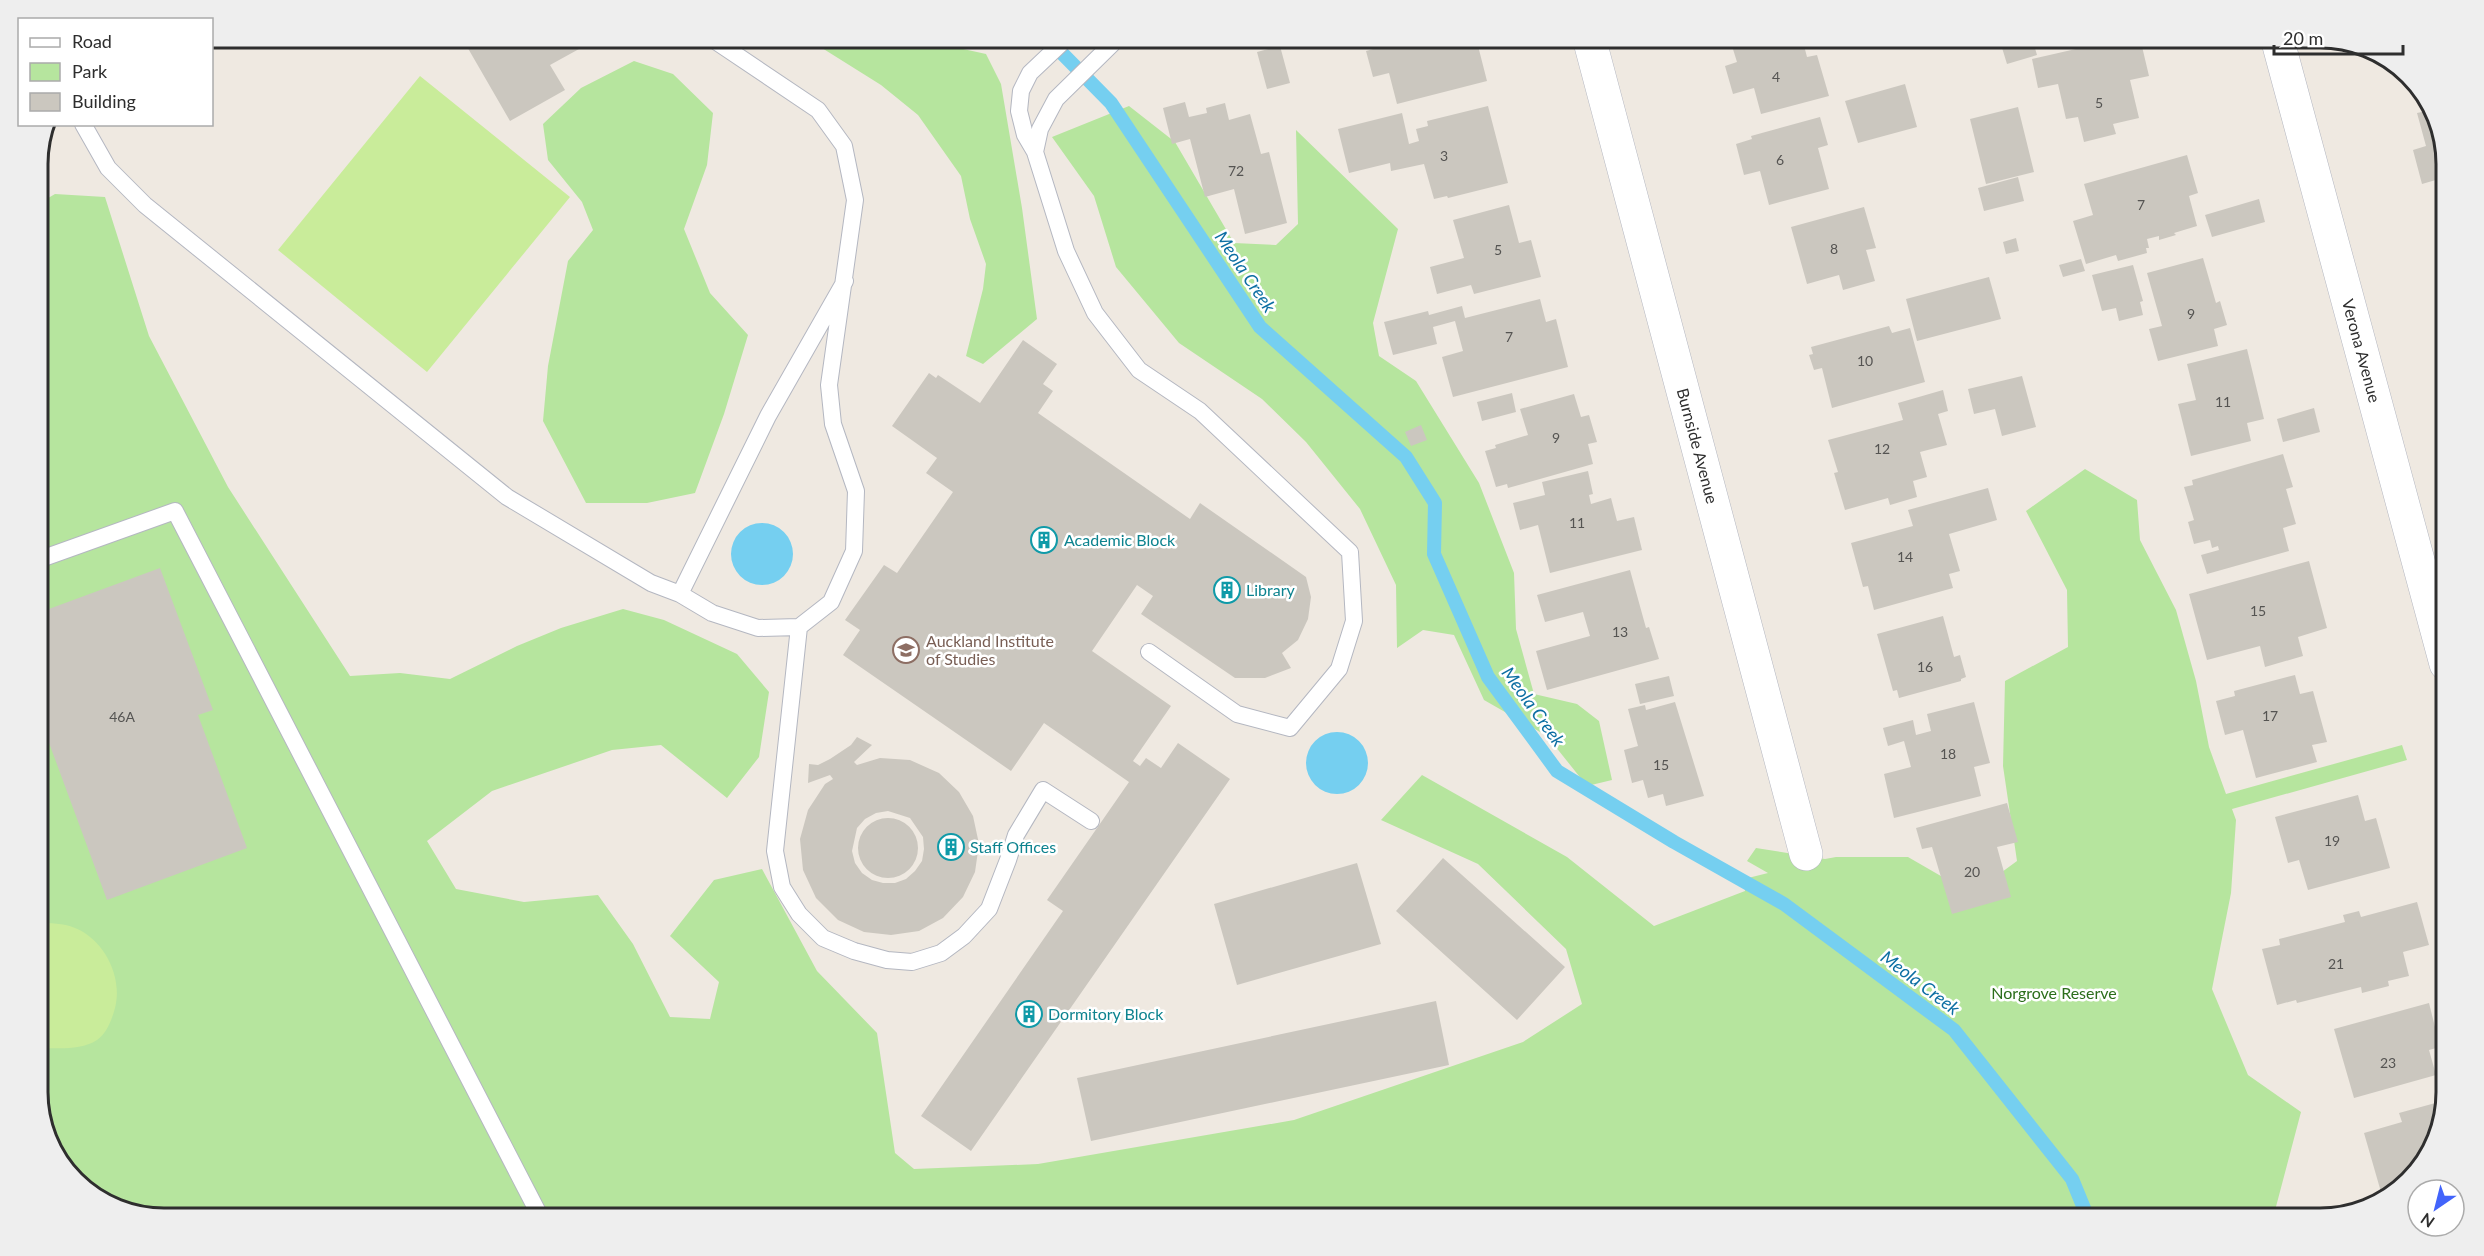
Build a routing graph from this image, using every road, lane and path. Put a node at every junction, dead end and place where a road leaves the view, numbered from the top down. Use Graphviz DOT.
graph roads {
  1 [pos="726,48"];
  2 [pos="1057,48"];
  3 [pos="1107,48"];
  4 [pos="1592,48"];
  5 [pos="2280,48"];
  6 [pos="84,126"];
  7 [pos="1035,152"];
  8 [pos="845,281"];
  9 [pos="48,556"];
  10 [pos="680,594"];
  11 [pos="799,627"];
  12 [pos="2436,627"];
  13 [pos="1149,652"];
  14 [pos="1091,821"];
  15 [pos="1806,854"];
  16 [pos="536,1208"];
  1 -- 8 [label="lane"];
  2 -- 7 [label="lane"];
  3 -- 7 [label="lane"];
  4 -- 15 [label="street, Burnside Avenue"];
  5 -- 12 [label="street, Verona Avenue"];
  6 -- 10 [label="lane"];
  7 -- 13 [label="lane"];
  8 -- 10 [label="lane"];
  8 -- 11 [label="lane"];
  9 -- 16 [label="lane"];
  10 -- 11 [label="lane"];
  11 -- 14 [label="lane"];
}
